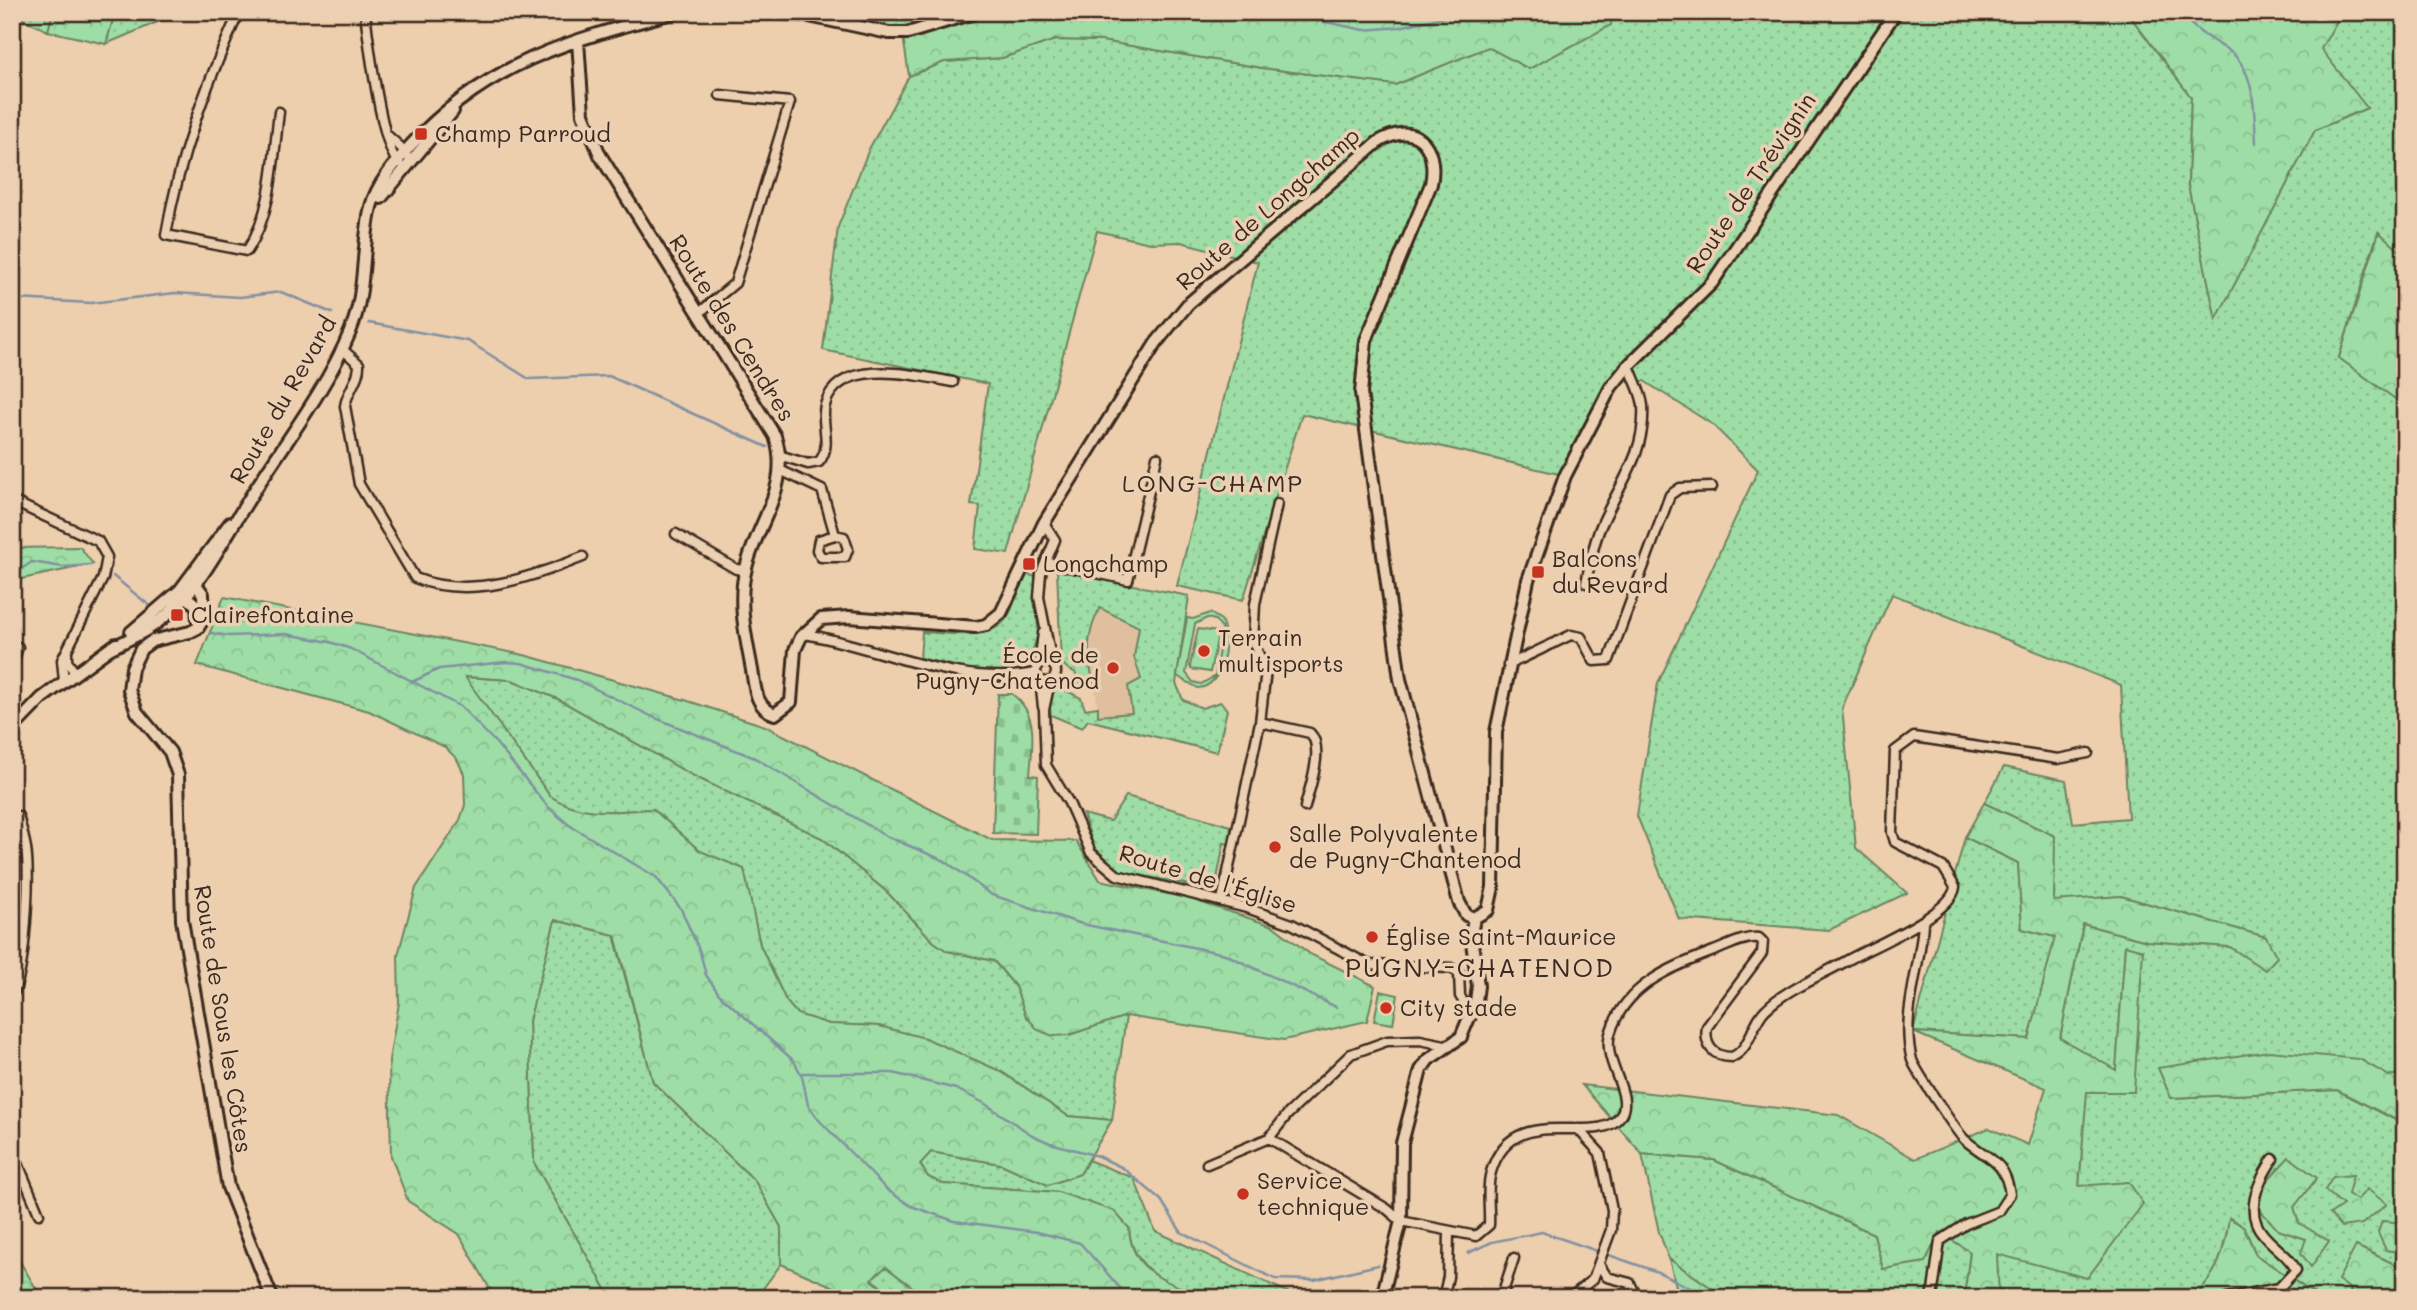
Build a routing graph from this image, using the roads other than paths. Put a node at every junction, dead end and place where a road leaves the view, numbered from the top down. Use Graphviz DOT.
graph roads {
  1 [pos="239,12"];
  2 [pos="365,12"];
  3 [pos="676,12"];
  4 [pos="766,12"];
  5 [pos="977,12"];
  6 [pos="1896,12"];
  7 [pos="578,41"];
  8 [pos="471,90"];
  9 [pos="720,95"];
  10 [pos="279,112"];
  11 [pos="388,136"];
  12 [pos="405,152"];
  13 [pos="402,163"];
  14 [pos="699,313"];
  15 [pos="342,349"];
  16 [pos="1629,365"];
  17 [pos="953,382"];
  18 [pos="782,456"];
  19 [pos="1157,457"];
  20 [pos="782,471"];
  21 [pos="1712,487"];
  22 [pos="12,501"];
  23 [pos="1276,504"];
  24 [pos="1042,528"];
  25 [pos="676,534"];
  26 [pos="835,535"];
  27 [pos="583,557"];
  28 [pos="1045,562"];
  29 [pos="745,570"];
  30 [pos="192,582"];
  31 [pos="1586,583"];
  32 [pos="182,594"];
  33 [pos="198,628"];
  34 [pos="1043,630"];
  35 [pos="804,634"];
  36 [pos="18,647"];
  37 [pos="67,652"];
  38 [pos="1052,663"];
  39 [pos="1508,666"];
  40 [pos="12,667"];
  41 [pos="75,673"];
  42 [pos="1041,675"];
  43 [pos="64,681"];
  44 [pos="1260,722"];
  45 [pos="12,729"];
  46 [pos="2088,753"];
  47 [pos="1306,807"];
  48 [pos="19,816"];
  49 [pos="1222,900"];
  50 [pos="1474,918"];
  51 [pos="1923,922"];
  52 [pos="12,995"];
  53 [pos="1472,1016"];
  54 [pos="1450,1046"];
  55 [pos="1578,1129"];
  56 [pos="1269,1138"];
  57 [pos="12,1149"];
  58 [pos="2273,1159"];
  59 [pos="1207,1164"];
  60 [pos="39,1214"];
  61 [pos="1401,1221"];
  62 [pos="1449,1233"];
  63 [pos="1514,1258"];
  64 [pos="1601,1262"];
  65 [pos="272,1298"];
  66 [pos="1381,1298"];
  67 [pos="1443,1298"];
  68 [pos="1501,1298"];
  69 [pos="1570,1298"];
  70 [pos="1637,1298"];
  71 [pos="1932,1298"];
  72 [pos="2227,1298"];
  1 -- 10 [label="street"];
  2 -- 11 [label="street"];
  3 -- 7 [label="street, Route du Revard"];
  4 -- 5 [label="street"];
  6 -- 16 [label="street, Route de Trévignin"];
  7 -- 8 [label="street, Route du Revard"];
  7 -- 14 [label="street, Route des Cendres"];
  8 -- 12 [label="street, Route du Revard"];
  8 -- 13 [label="street, Route du Revard"];
  9 -- 14 [label="street"];
  11 -- 12 [label="street"];
  11 -- 13 [label="street"];
  12 -- 13 [label="street, Route du Revard"];
  13 -- 15 [label="street, Route du Revard"];
  14 -- 18 [label="street, Route des Cendres"];
  15 -- 27 [label="street"];
  15 -- 30 [label="street, Route du Revard"];
  16 -- 31 [label="street"];
  16 -- 39 [label="street, Route de Trévignin"];
  17 -- 18 [label="street"];
  18 -- 20 [label="street, Route des Cendres"];
  19 -- 28 [label="street"];
  20 -- 26 [label="street"];
  20 -- 29 [label="street, Route des Cendres"];
  21 -- 39 [label="street"];
  22 -- 37 [label="street"];
  23 -- 44 [label="street"];
  24 -- 28 [label="street"];
  24 -- 35 [label="street, Route de Longchamp"];
  24 -- 50 [label="street, Route de Longchamp"];
  25 -- 29 [label="street"];
  28 -- 34 [label="street"];
  29 -- 35 [label="street, Route des Cendres"];
  30 -- 32 [label="street, Route du Revard"];
  30 -- 33 [label="street"];
  32 -- 33 [label="street"];
  32 -- 41 [label="street, Route du Revard"];
  33 -- 65 [label="street, Route de Sous les Côtes"];
  34 -- 38 [label="street"];
  34 -- 42 [label="street"];
  35 -- 42 [label="street"];
  36 -- 40 [label="street"];
  37 -- 41 [label="street"];
  37 -- 43 [label="street"];
  38 -- 42 [label="street"];
  38 -- 42 [label="street"];
  39 -- 50 [label="street, Route de Trévignin"];
  41 -- 43 [label="street, Route du Revard"];
  42 -- 49 [label="street, Route de l'Église"];
  43 -- 45 [label="street, Route du Revard"];
  44 -- 47 [label="street"];
  44 -- 49 [label="street"];
  46 -- 51 [label="street"];
  48 -- 52 [label="street"];
  49 -- 53 [label="street, Route de l'Église"];
  50 -- 53 [label="street"];
  51 -- 55 [label="street"];
  51 -- 71 [label="street"];
  53 -- 54 [label="street"];
  54 -- 56 [label="street"];
  54 -- 61 [label="street"];
  55 -- 62 [label="street"];
  55 -- 64 [label="street"];
  56 -- 59 [label="street"];
  56 -- 61 [label="street"];
  57 -- 60 [label="street"];
  58 -- 72 [label="street"];
  61 -- 62 [label="street"];
  61 -- 66 [label="street"];
  62 -- 67 [label="street"];
  63 -- 68 [label="street"];
  64 -- 69 [label="street"];
  64 -- 70 [label="street"];
}
